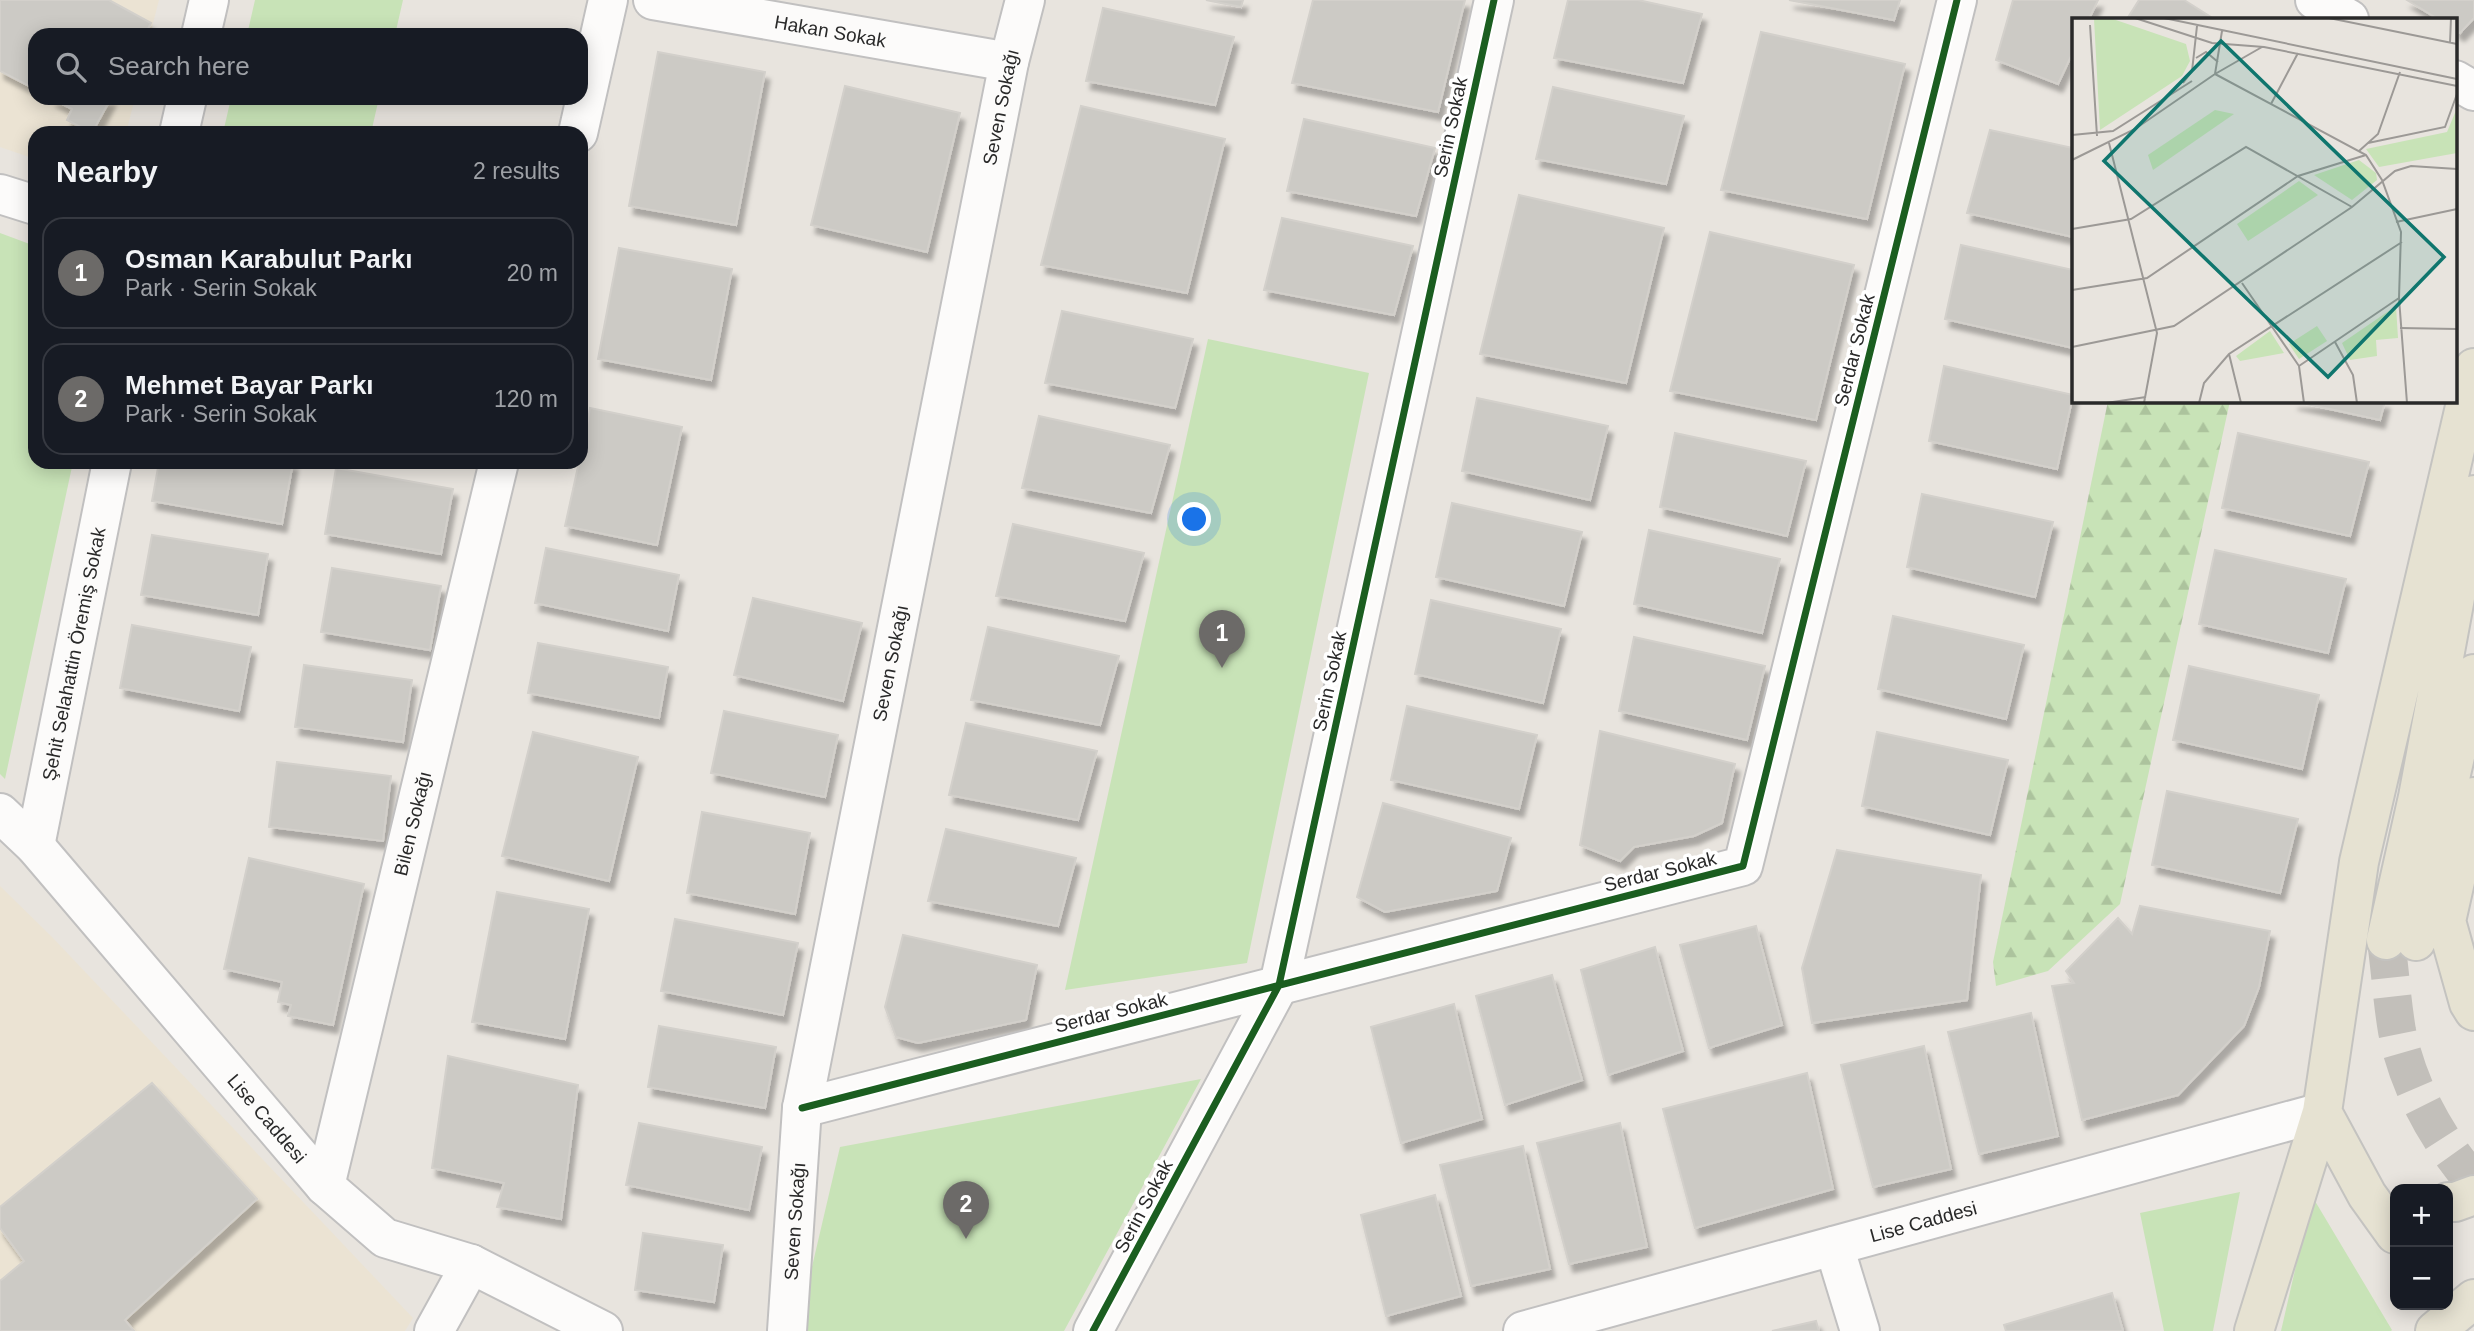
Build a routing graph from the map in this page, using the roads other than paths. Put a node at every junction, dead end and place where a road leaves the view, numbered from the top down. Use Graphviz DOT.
graph roads {
  1 [pos="209,0"];
  2 [pos="608,0"];
  3 [pos="653,0"];
  4 [pos="1025,0"];
  5 [pos="1494,0"];
  6 [pos="1957,0"];
  7 [pos="2315,0"];
  8 [pos="2347,18"];
  9 [pos="203,28"];
  10 [pos="1009,62"];
  11 [pos="2456,81"];
  12 [pos="588,89"];
  13 [pos="2474,91"];
  14 [pos="185,105"];
  15 [pos="584,105"];
  16 [pos="181,126"];
  17 [pos="580,126"];
  18 [pos="0,194"];
  19 [pos="28,203"];
  20 [pos="2474,368"];
  21 [pos="111,469"];
  22 [pos="497,469"];
  23 [pos="2474,495"];
  24 [pos="2474,674"];
  25 [pos="2474,797"];
  26 [pos="0,813"];
  27 [pos="35,846"];
  28 [pos="1279,985"];
  29 [pos="2474,1010"];
  30 [pos="802,1108"];
  31 [pos="2322,1112"];
  32 [pos="325,1186"];
  33 [pos="2474,1195"];
  34 [pos="2381,1196"];
  35 [pos="2453,1202"];
  36 [pos="2390,1220"];
  37 [pos="1834,1246"];
  38 [pos="471,1264"];
  39 [pos="434,1331"];
  40 [pos="603,1331"];
  41 [pos="787,1331"];
  42 [pos="1093,1331"];
  43 [pos="1523,1331"];
  44 [pos="1860,1331"];
  45 [pos="2255,1331"];
  1 -- 9 [label="street"];
  2 -- 12 [label="street"];
  3 -- 10 [label="street, Hakan Sokak"];
  4 -- 10 [label="street, Seven Sokağı"];
  5 -- 28 [label="street, Serin Sokak"];
  6 -- 28 [label="street, Serdar Sokak"];
  7 -- 8 [label="street"];
  10 -- 30 [label="street, Seven Sokağı"];
  11 -- 13 [label="street"];
  14 -- 16 [label="street"];
  15 -- 17 [label="street"];
  18 -- 19 [label="street"];
  20 -- 31 [label="main road"];
  21 -- 27 [label="street, Şehit Selahattin Öremiş Sokak"];
  22 -- 32 [label="street, Bilen Sokağı"];
  23 -- 24 [label="main road"];
  25 -- 29 [label="main road"];
  26 -- 27 [label="street, Lise Caddesi"];
  27 -- 32 [label="street, Lise Caddesi"];
  28 -- 30 [label="street, Serdar Sokak"];
  28 -- 42 [label="street, Serin Sokak"];
  30 -- 41 [label="street, Seven Sokağı"];
  31 -- 34 [label="main road"];
  31 -- 37 [label="street, Lise Caddesi"];
  31 -- 45 [label="main road"];
  32 -- 38 [label="street, Lise Caddesi"];
  33 -- 35 [label="main road"];
  34 -- 36 [label="main road"];
  37 -- 43 [label="street, Lise Caddesi"];
  37 -- 44 [label="street"];
  38 -- 39 [label="street"];
  38 -- 40 [label="street, Lise Caddesi"];
}
